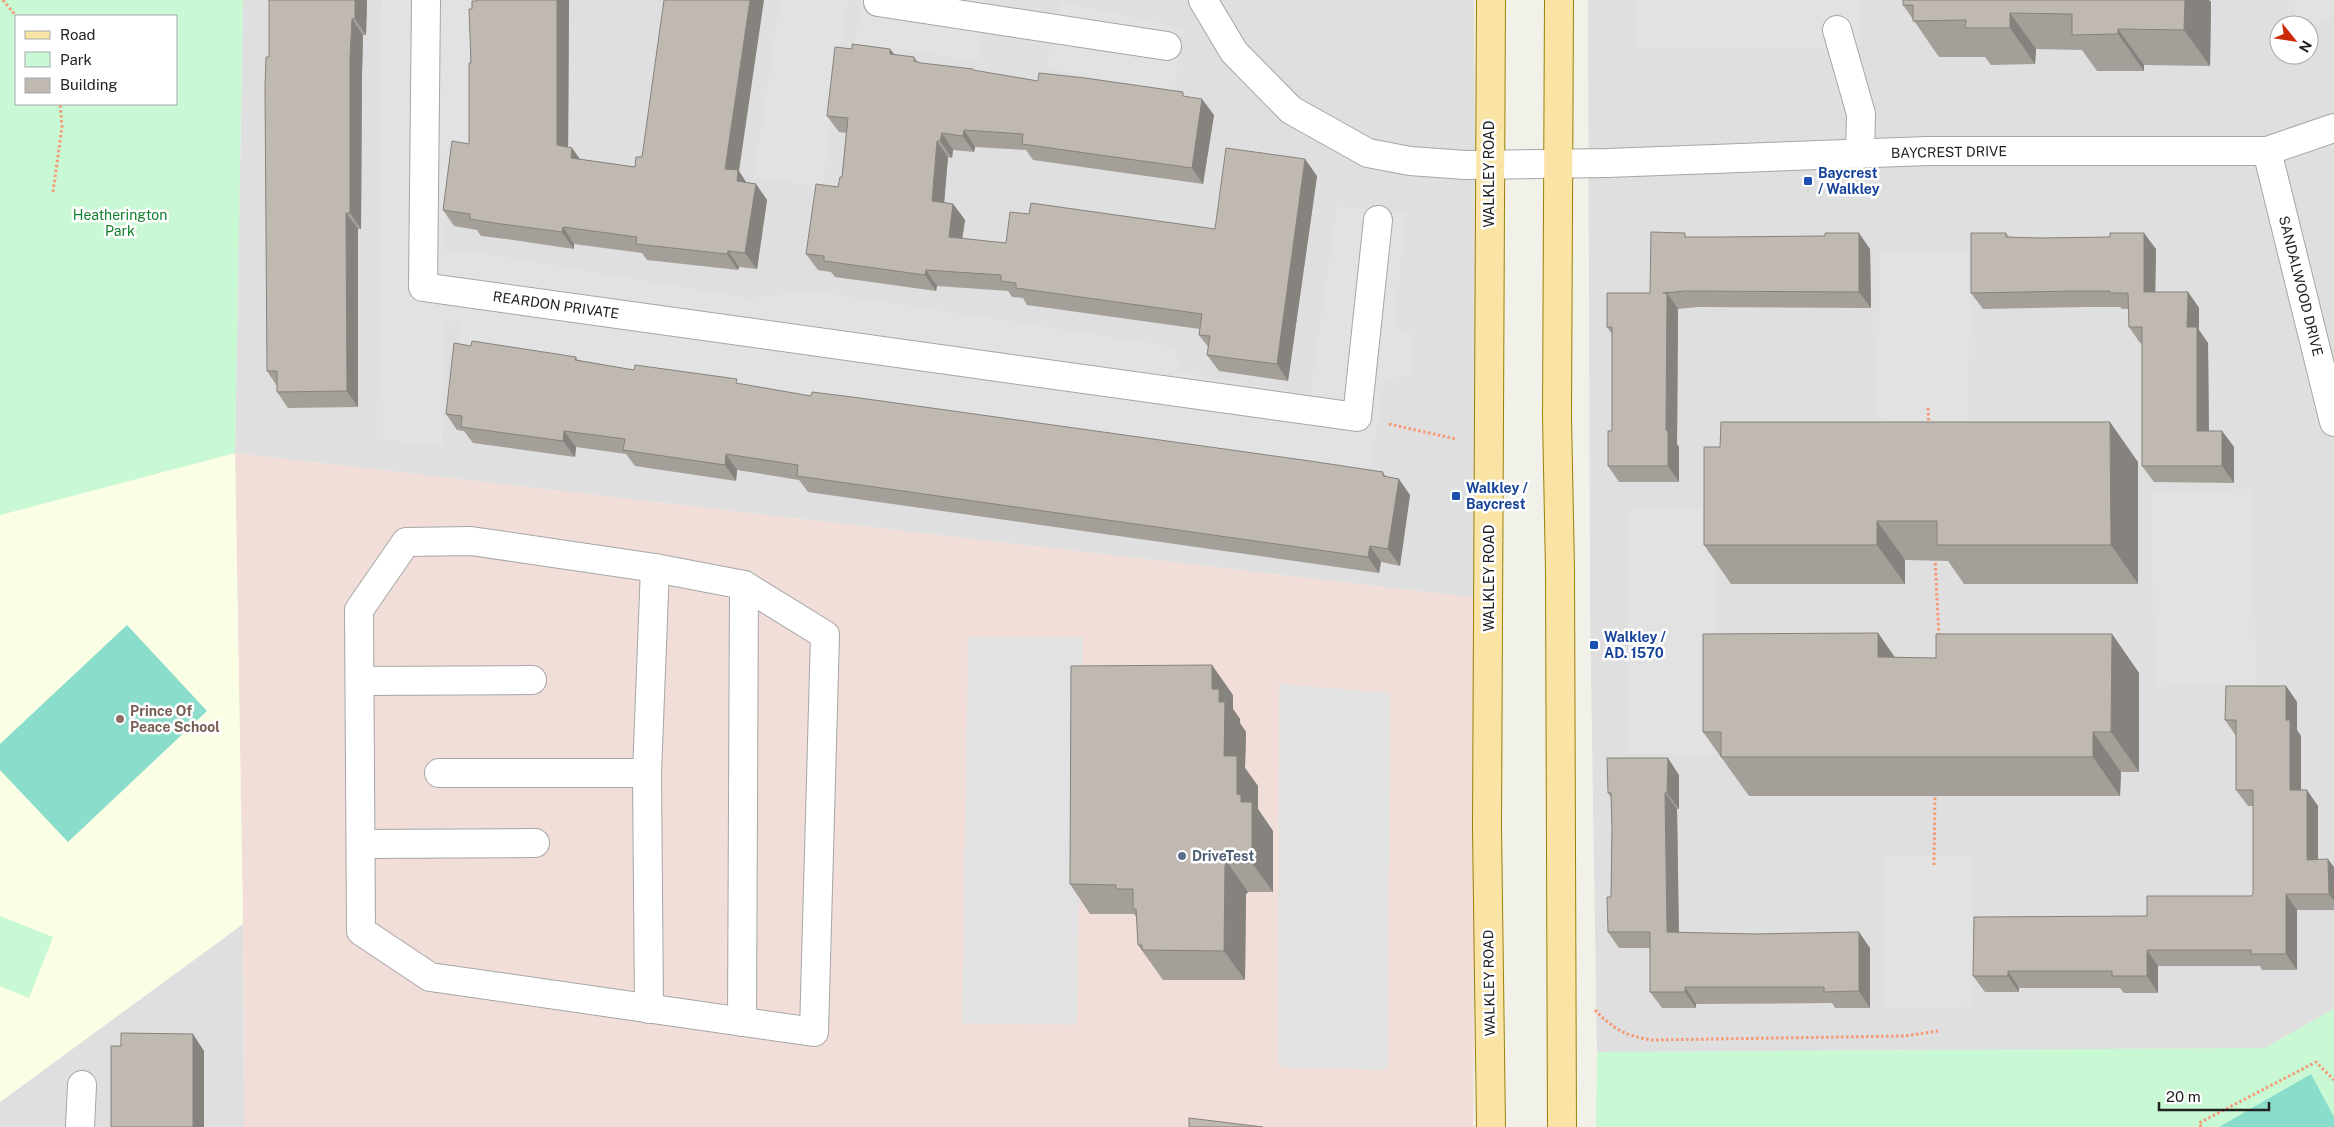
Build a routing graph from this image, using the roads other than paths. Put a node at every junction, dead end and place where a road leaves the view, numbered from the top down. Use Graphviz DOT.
graph roads {
  1 [pos="426,0"];
  2 [pos="1203,0"];
  3 [pos="1491,0"];
  4 [pos="1559,0"];
  5 [pos="878,2"];
  6 [pos="1837,30"];
  7 [pos="1167,46"];
  8 [pos="2334,128"];
  9 [pos="2267,151"];
  10 [pos="1860,154"];
  11 [pos="1560,163"];
  12 [pos="1490,164"];
  13 [pos="1378,220"];
  14 [pos="2334,422"];
  15 [pos="655,568"];
  16 [pos="744,585"];
  17 [pos="532,680"];
  18 [pos="360,681"];
  19 [pos="439,773"];
  20 [pos="646,773"];
  21 [pos="535,843"];
  22 [pos="361,844"];
  23 [pos="649,1009"];
  24 [pos="742,1022"];
  25 [pos="82,1085"];
  26 [pos="80,1127"];
  27 [pos="1490,1127"];
  28 [pos="1562,1127"];
  1 -- 13 [label="street, REARDON PRIVATE"];
  2 -- 12 [label="street"];
  3 -- 12 [label="main road, WALKLEY ROAD"];
  4 -- 11 [label="main road"];
  5 -- 7 [label="street"];
  6 -- 10 [label="street"];
  8 -- 9 [label="street, BAYCREST DRIVE"];
  9 -- 10 [label="street, BAYCREST DRIVE"];
  9 -- 14 [label="street, SANDALWOOD DRIVE"];
  10 -- 11 [label="street, BAYCREST DRIVE"];
  11 -- 12 [label="street"];
  11 -- 28 [label="main road"];
  12 -- 27 [label="main road, WALKLEY ROAD"];
  15 -- 16 [label="street"];
  15 -- 18 [label="street"];
  15 -- 20 [label="street"];
  16 -- 24 [label="street"];
  16 -- 24 [label="street"];
  17 -- 18 [label="street"];
  18 -- 22 [label="street"];
  19 -- 20 [label="street"];
  20 -- 23 [label="street"];
  21 -- 22 [label="street"];
  22 -- 23 [label="street"];
  23 -- 24 [label="street"];
  25 -- 26 [label="street"];
}
